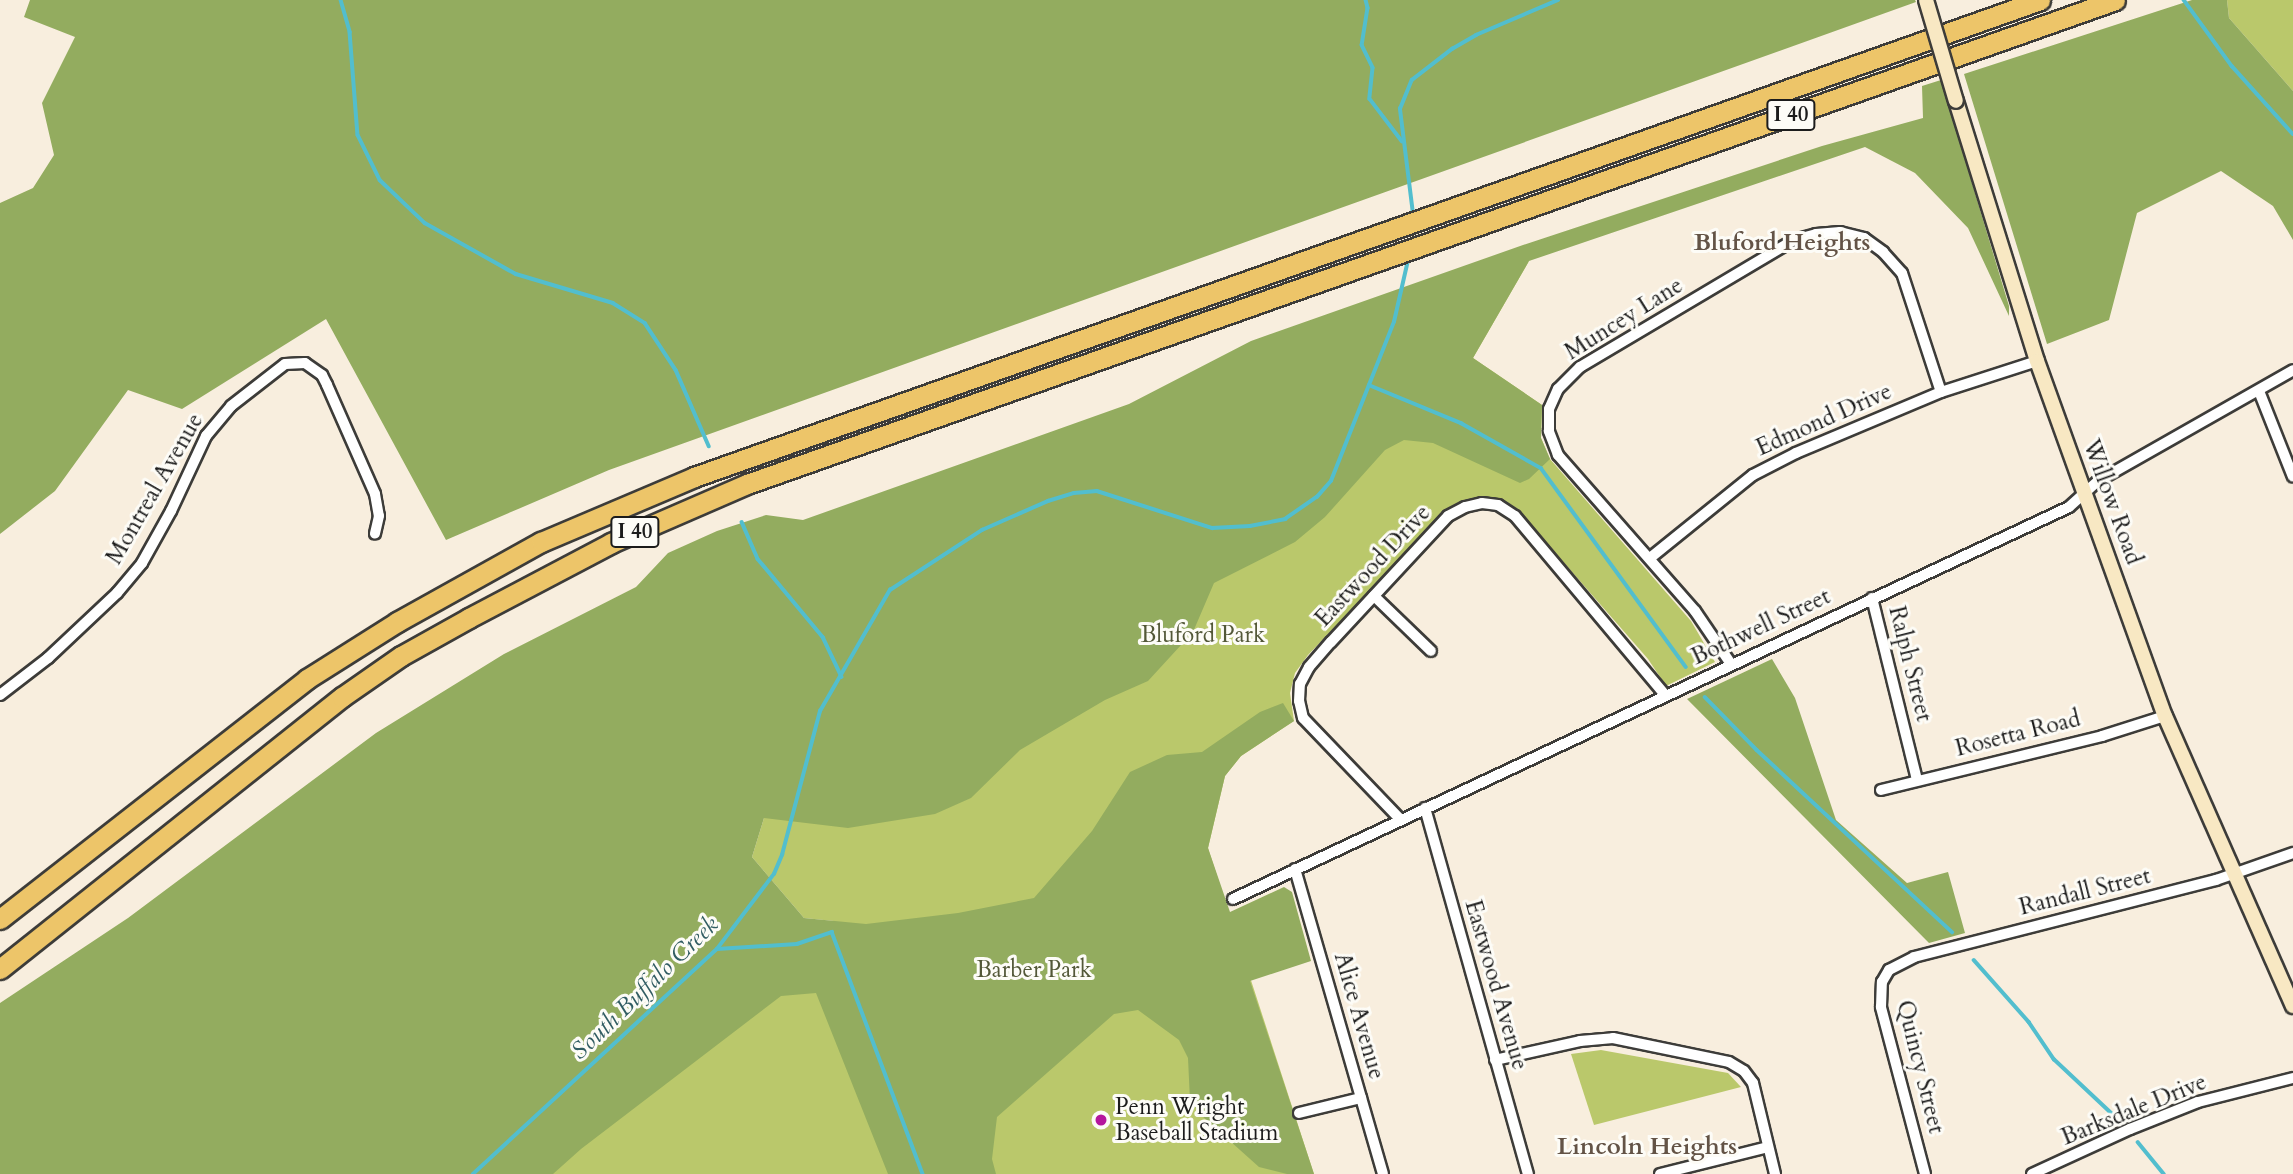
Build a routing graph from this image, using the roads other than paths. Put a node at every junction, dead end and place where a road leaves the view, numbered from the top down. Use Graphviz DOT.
graph roads {
  1 [pos="1926,0"];
  2 [pos="2040,0"];
  3 [pos="2115,0"];
  4 [pos="2038,361"];
  5 [pos="2293,370"];
  6 [pos="2259,391"];
  7 [pos="1941,392"];
  8 [pos="2293,477"];
  9 [pos="2084,493"];
  10 [pos="375,534"];
  11 [pos="1650,558"];
  12 [pos="1374,596"];
  13 [pos="1872,598"];
  14 [pos="1431,651"];
  15 [pos="1731,664"];
  16 [pos="0,695"];
  17 [pos="1665,695"];
  18 [pos="2165,716"];
  19 [pos="1917,780"];
  20 [pos="1881,790"];
  21 [pos="1425,808"];
  22 [pos="1400,819"];
  23 [pos="2293,853"];
  24 [pos="1295,869"];
  25 [pos="2234,874"];
  26 [pos="1233,899"];
  27 [pos="0,919"];
  28 [pos="0,969"];
  29 [pos="1889,970"];
  30 [pos="2293,1006"];
  31 [pos="1495,1060"];
  32 [pos="2293,1078"];
  33 [pos="1361,1098"];
  34 [pos="1299,1113"];
  35 [pos="1768,1147"];
  36 [pos="1383,1174"];
  37 [pos="1528,1174"];
  38 [pos="1660,1174"];
  39 [pos="1775,1174"];
  40 [pos="1925,1174"];
  41 [pos="2032,1174"];
  1 -- 4 [label="street, Willow Road, bridge"];
  2 -- 27 [label="highway, I 40"];
  3 -- 28 [label="highway, I 40"];
  4 -- 7 [label="street, Edmond Drive"];
  4 -- 9 [label="street, Willow Road"];
  5 -- 6 [label="street, Bothwell Street"];
  6 -- 8 [label="street"];
  6 -- 9 [label="street, Bothwell Street"];
  7 -- 11 [label="street, Edmond Drive"];
  7 -- 11 [label="street, Muncey Lane"];
  9 -- 13 [label="street, Bothwell Street"];
  9 -- 18 [label="street, Willow Road"];
  10 -- 16 [label="street, Montreal Avenue"];
  11 -- 15 [label="street, Muncey Lane"];
  12 -- 14 [label="street"];
  12 -- 17 [label="street, Eastwood Drive"];
  12 -- 22 [label="street, Eastwood Drive"];
  13 -- 15 [label="street, Bothwell Street"];
  13 -- 19 [label="street, Ralph Street"];
  15 -- 17 [label="street, Bothwell Street"];
  17 -- 21 [label="street, Bothwell Street"];
  18 -- 19 [label="street, Rosetta Road"];
  18 -- 25 [label="street, Willow Road"];
  19 -- 20 [label="street, Rosetta Road"];
  21 -- 22 [label="street, Bothwell Street"];
  21 -- 31 [label="street, Eastwood Avenue"];
  22 -- 24 [label="street, Bothwell Street"];
  23 -- 25 [label="street, Randall Street"];
  24 -- 26 [label="street, Bothwell Street"];
  24 -- 33 [label="street, Alice Avenue"];
  25 -- 29 [label="street, Randall Street"];
  25 -- 30 [label="street, Willow Road"];
  29 -- 40 [label="street, Quincy Street"];
  31 -- 35 [label="street"];
  31 -- 37 [label="street, Eastwood Avenue"];
  32 -- 41 [label="street, Barksdale Drive"];
  33 -- 34 [label="street"];
  33 -- 36 [label="street, Alice Avenue"];
  35 -- 38 [label="street"];
  35 -- 39 [label="street"];
}
